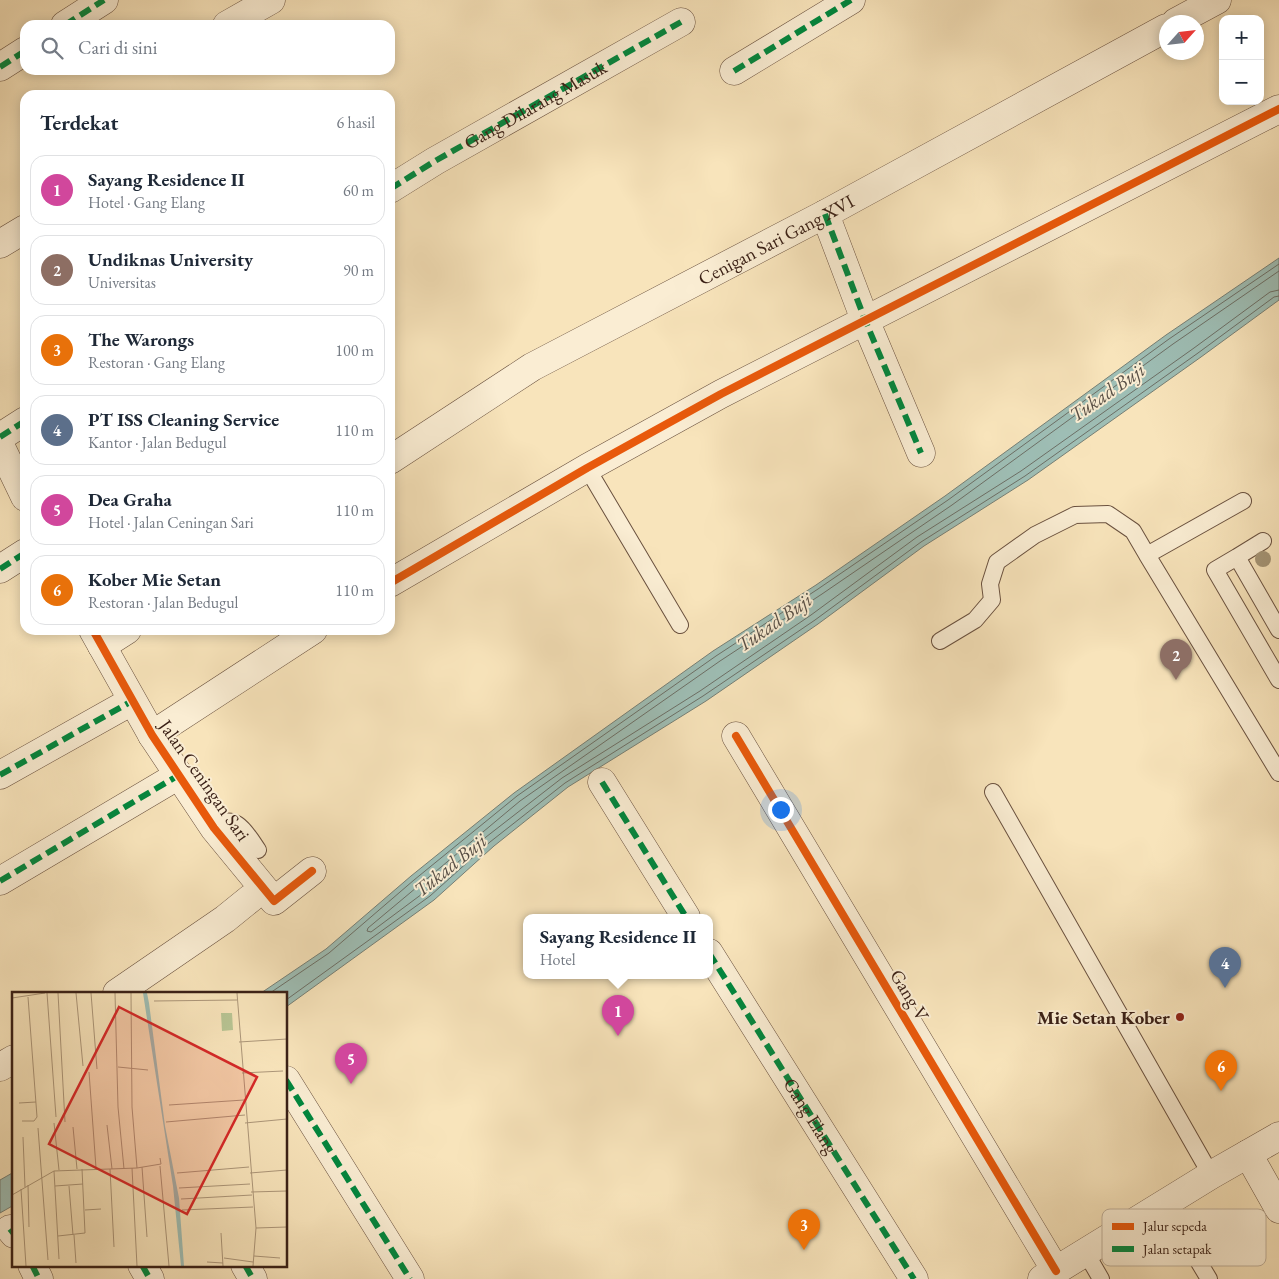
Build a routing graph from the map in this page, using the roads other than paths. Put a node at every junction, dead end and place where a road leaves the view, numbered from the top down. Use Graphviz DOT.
graph roads {
  1 [pos="104,0"];
  2 [pos="271,0"];
  3 [pos="851,0"];
  4 [pos="1217,0"];
  5 [pos="1189,15"];
  6 [pos="73,20"];
  7 [pos="236,20"];
  8 [pos="681,22"];
  9 [pos="1159,32"];
  10 [pos="20,54"];
  11 [pos="0,67"];
  12 [pos="734,71"];
  13 [pos="1279,109"];
  14 [pos="395,186"];
  15 [pos="825,214"];
  16 [pos="20,232"];
  17 [pos="0,244"];
  18 [pos="866,320"];
  19 [pos="20,424"];
  20 [pos="0,437"];
  21 [pos="0,445"];
  22 [pos="921,453"];
  23 [pos="395,457"];
  24 [pos="587,468"];
  25 [pos="20,487"];
  26 [pos="1243,501"];
  27 [pos="1263,541"];
  28 [pos="1148,555"];
  29 [pos="20,557"];
  30 [pos="1237,557"];
  31 [pos="0,569"];
  32 [pos="395,580"];
  33 [pos="680,624"];
  34 [pos="1279,630"];
  35 [pos="305,635"];
  36 [pos="98,638"];
  37 [pos="940,641"];
  38 [pos="1279,680"];
  39 [pos="132,701"];
  40 [pos="152,735"];
  41 [pos="736,736"];
  42 [pos="1279,773"];
  43 [pos="0,775"];
  44 [pos="179,775"];
  45 [pos="602,782"];
  46 [pos="993,792"];
  47 [pos="214,828"];
  48 [pos="258,850"];
  49 [pos="312,871"];
  50 [pos="0,881"];
  51 [pos="251,898"];
  52 [pos="684,914"];
  53 [pos="713,960"];
  54 [pos="118,992"];
  55 [pos="12,1060"];
  56 [pos="0,1067"];
  57 [pos="288,1083"];
  58 [pos="1279,1136"];
  59 [pos="1248,1154"];
  60 [pos="1212,1175"];
  61 [pos="1164,1204"];
  62 [pos="1156,1209"];
  63 [pos="1167,1209"];
  64 [pos="1279,1209"];
  65 [pos="1102,1243"];
  66 [pos="1086,1253"];
  67 [pos="33,1266"];
  68 [pos="143,1266"];
  69 [pos="246,1266"];
  70 [pos="1201,1266"];
  71 [pos="1049,1275"];
  72 [pos="40,1279"];
  73 [pos="150,1279"];
  74 [pos="253,1279"];
  75 [pos="410,1279"];
  76 [pos="914,1279"];
  77 [pos="1102,1279"];
  78 [pos="1209,1279"];
  1 -- 6 [label="street"];
  2 -- 7 [label="street"];
  3 -- 12 [label="street"];
  4 -- 5 [label="street"];
  8 -- 14 [label="street, Gang Dilarang Masuk"];
  9 -- 15 [label="street, Cenigan Sari Gang XVI"];
  10 -- 11 [label="street"];
  13 -- 18 [label="street"];
  15 -- 18 [label="street"];
  15 -- 23 [label="street, Cenigan Sari Gang XVI"];
  16 -- 17 [label="street"];
  18 -- 22 [label="street"];
  18 -- 24 [label="street"];
  19 -- 20 [label="street"];
  21 -- 25 [label="street"];
  24 -- 32 [label="street"];
  24 -- 33 [label="lane"];
  26 -- 28 [label="lane"];
  27 -- 30 [label="lane"];
  28 -- 37 [label="lane"];
  28 -- 42 [label="lane"];
  29 -- 31 [label="street"];
  30 -- 34 [label="lane"];
  30 -- 38 [label="lane"];
  35 -- 40 [label="street"];
  36 -- 39 [label="street, Jalan Ceningan Sari"];
  39 -- 40 [label="street, Jalan Ceningan Sari"];
  39 -- 43 [label="street"];
  40 -- 44 [label="street, Jalan Ceningan Sari"];
  41 -- 71 [label="street, Gang V"];
  44 -- 47 [label="street, Jalan Ceningan Sari"];
  44 -- 50 [label="street"];
  45 -- 52 [label="street"];
  46 -- 60 [label="lane"];
  47 -- 48 [label="lane"];
  47 -- 49 [label="street, Jalan Ceningan Sari"];
  51 -- 54 [label="street"];
  53 -- 76 [label="street, Gang Elang"];
  55 -- 56 [label="street"];
  57 -- 75 [label="street"];
  58 -- 59 [label="street"];
  59 -- 60 [label="street"];
  59 -- 64 [label="street"];
  60 -- 61 [label="street"];
  61 -- 62 [label="street"];
  61 -- 63 [label="lane"];
  65 -- 66 [label="street"];
  66 -- 71 [label="street"];
  66 -- 77 [label="lane"];
  67 -- 72 [label="street"];
  68 -- 73 [label="street"];
  69 -- 74 [label="street"];
  70 -- 78 [label="lane"];
}
